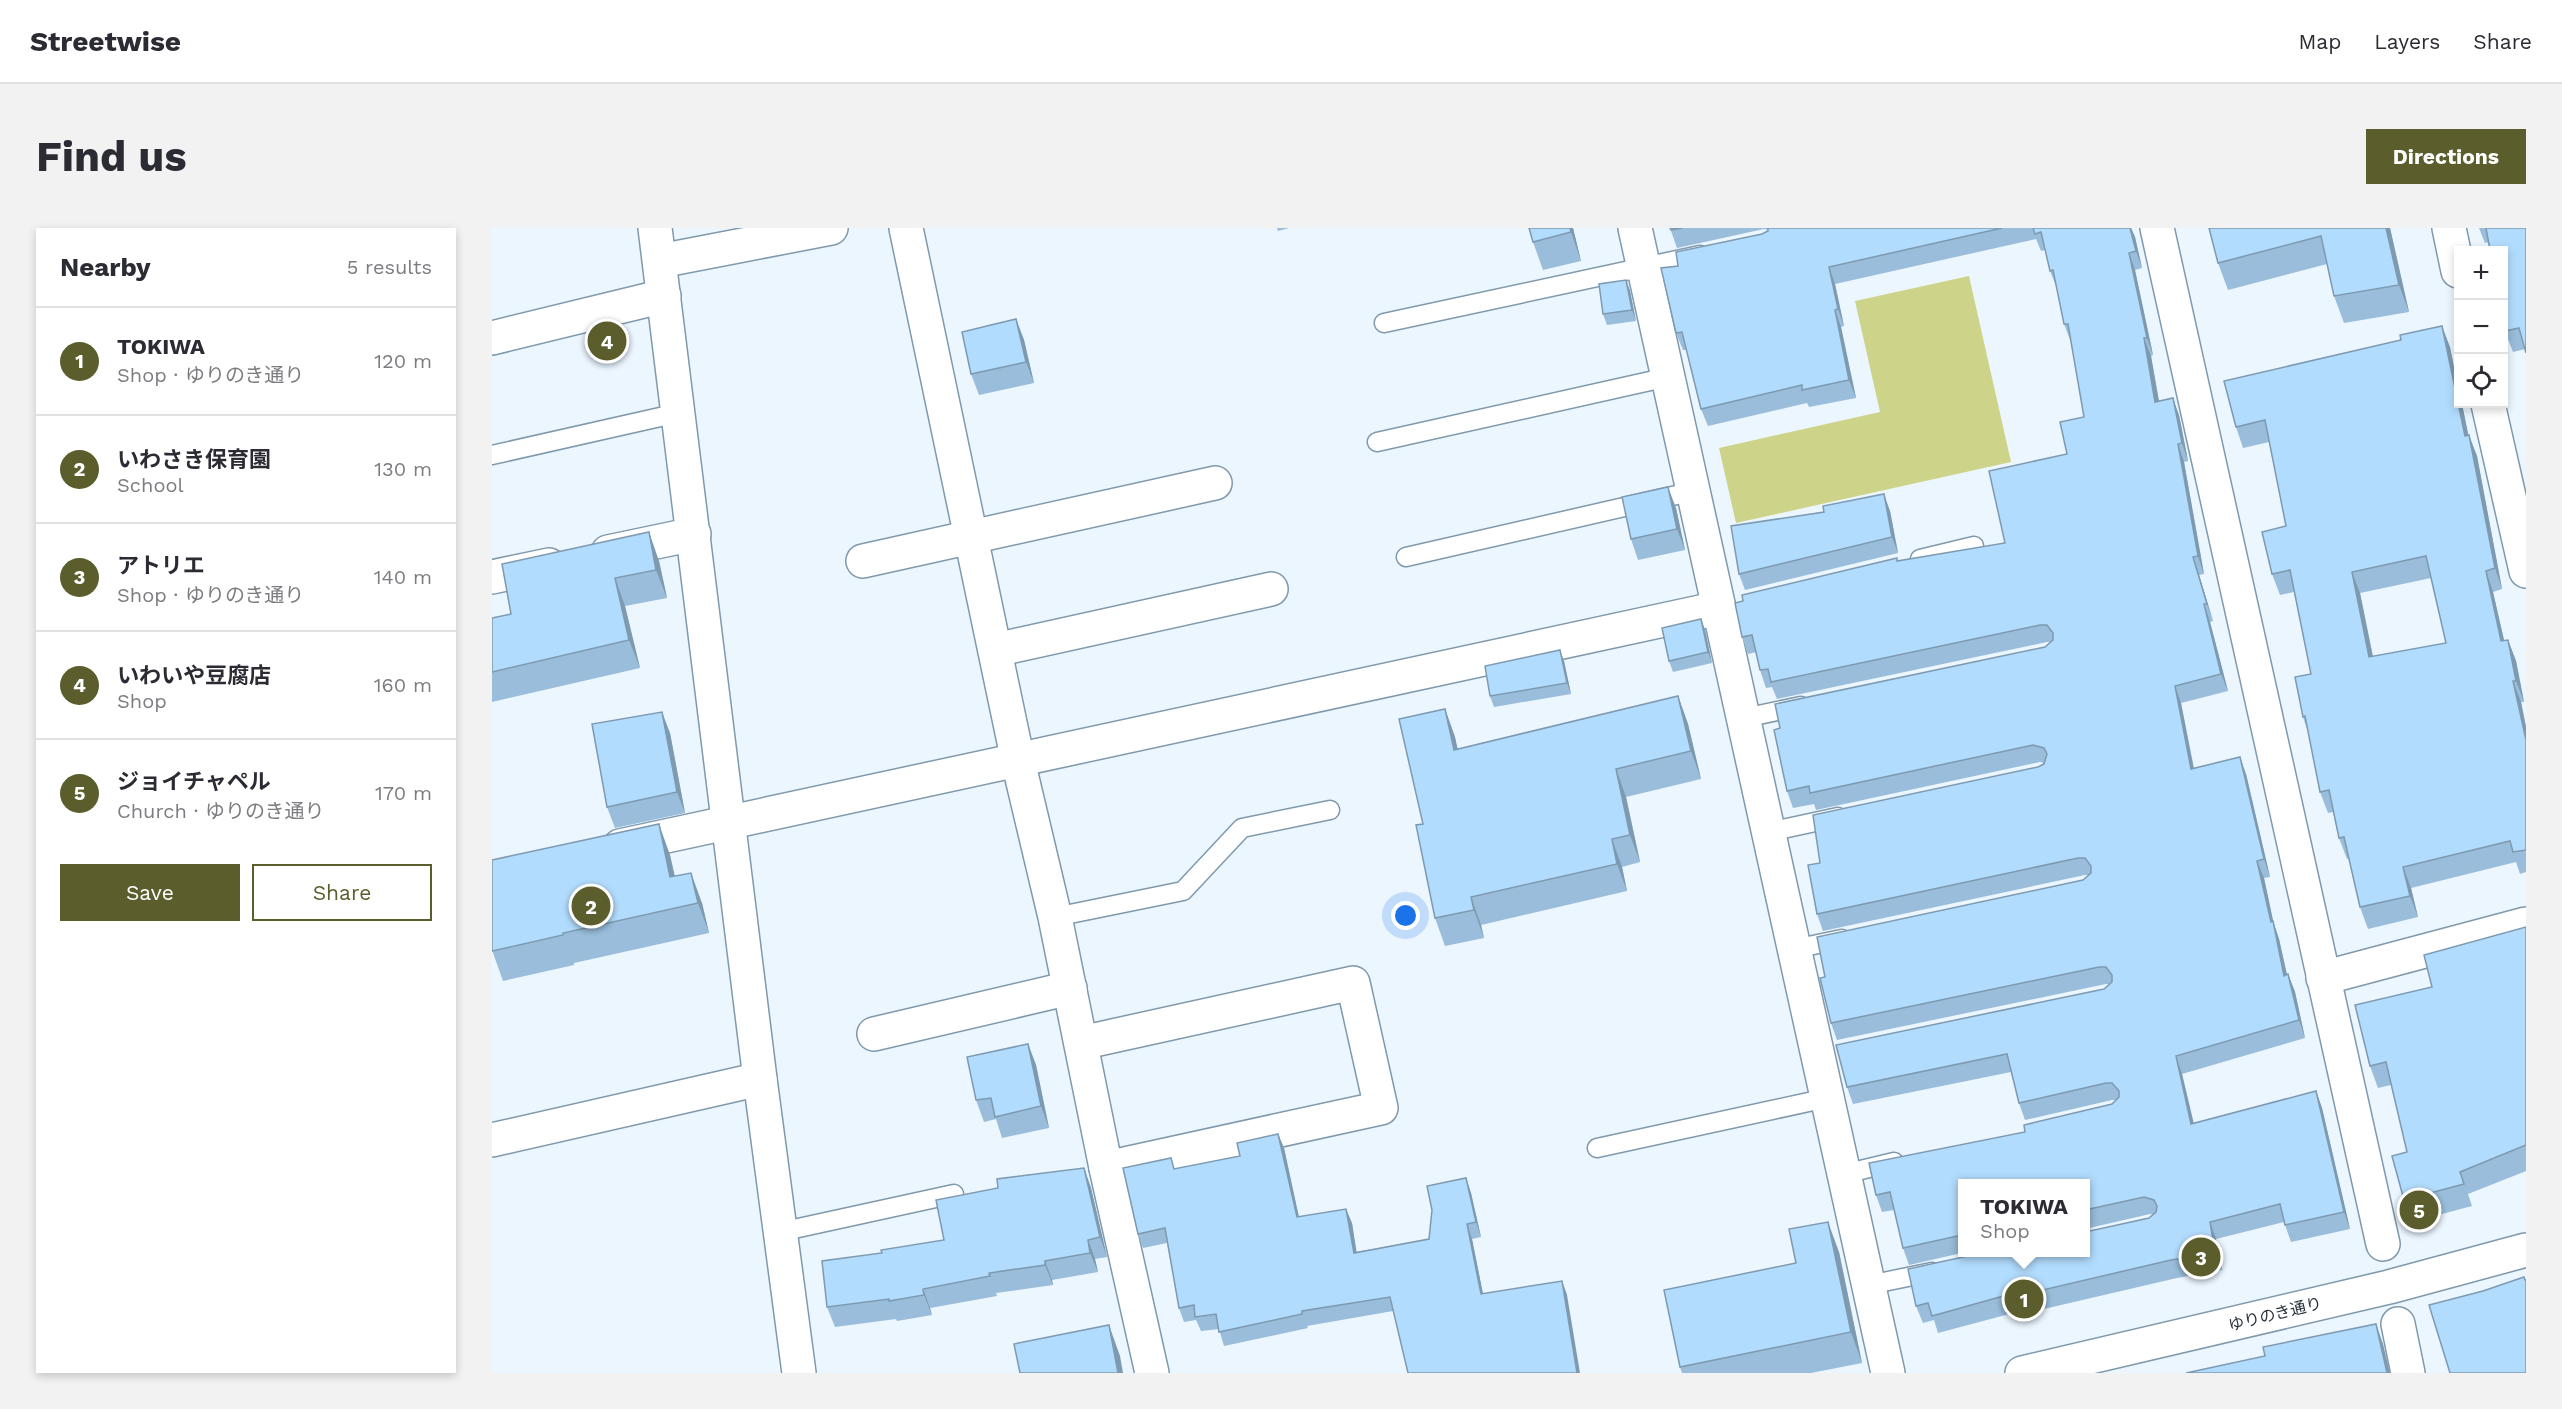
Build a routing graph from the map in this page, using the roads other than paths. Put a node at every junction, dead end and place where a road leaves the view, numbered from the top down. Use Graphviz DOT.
graph roads {
  1 [pos="655,228"];
  2 [pos="831,228"];
  3 [pos="906,228"];
  4 [pos="1635,228"];
  5 [pos="2157,228"];
  6 [pos="2449,228"];
  7 [pos="1722,250"];
  8 [pos="2454,252"];
  9 [pos="660,261"];
  10 [pos="1644,267"];
  11 [pos="664,296"];
  12 [pos="1384,323"];
  13 [pos="492,338"];
  14 [pos="1668,376"];
  15 [pos="2489,408"];
  16 [pos="678,413"];
  17 [pos="1377,442"];
  18 [pos="492,455"];
  19 [pos="1215,483"];
  20 [pos="1694,491"];
  21 [pos="694,534"];
  22 [pos="971,537"];
  23 [pos="1974,546"];
  24 [pos="1406,557"];
  25 [pos="863,561"];
  26 [pos="1904,563"];
  27 [pos="2526,571"];
  28 [pos="492,577"];
  29 [pos="1271,589"];
  30 [pos="1725,607"];
  31 [pos="995,650"];
  32 [pos="1823,702"];
  33 [pos="1744,718"];
  34 [pos="1018,761"];
  35 [pos="1329,810"];
  36 [pos="1860,812"];
  37 [pos="728,823"];
  38 [pos="1769,832"];
  39 [pos="593,852"];
  40 [pos="1055,916"];
  41 [pos="2526,924"];
  42 [pos="1864,934"];
  43 [pos="1794,949"];
  44 [pos="2323,978"];
  45 [pos="1070,988"];
  46 [pos="874,1034"];
  47 [pos="1081,1043"];
  48 [pos="760,1079"];
  49 [pos="1827,1098"];
  50 [pos="492,1140"];
  51 [pos="1597,1148"];
  52 [pos="1912,1158"];
  53 [pos="1106,1168"];
  54 [pos="1844,1173"];
  55 [pos="954,1194"];
  56 [pos="780,1232"];
  57 [pos="2383,1244"];
  58 [pos="2526,1250"];
  59 [pos="1946,1269"];
  60 [pos="1869,1286"];
  61 [pos="2398,1324"];
  62 [pos="799,1373"];
  63 [pos="1152,1373"];
  64 [pos="1888,1373"];
  65 [pos="2022,1373"];
  66 [pos="2408,1373"];
  1 -- 9 [label="street"];
  2 -- 9 [label="street"];
  3 -- 22 [label="street"];
  4 -- 10 [label="street"];
  5 -- 44 [label="street"];
  6 -- 8 [label="street"];
  7 -- 10 [label="lane"];
  9 -- 11 [label="street"];
  10 -- 12 [label="lane"];
  10 -- 14 [label="street"];
  11 -- 13 [label="street"];
  11 -- 16 [label="street"];
  14 -- 17 [label="lane"];
  14 -- 20 [label="street"];
  15 -- 27 [label="street"];
  16 -- 18 [label="lane"];
  16 -- 21 [label="street"];
  19 -- 22 [label="street"];
  20 -- 24 [label="lane"];
  20 -- 30 [label="street"];
  21 -- 28 [label="street"];
  21 -- 37 [label="street"];
  22 -- 25 [label="street"];
  22 -- 31 [label="street"];
  23 -- 26 [label="lane"];
  29 -- 31 [label="street"];
  30 -- 33 [label="street"];
  30 -- 34 [label="street"];
  31 -- 34 [label="street"];
  32 -- 33 [label="lane"];
  33 -- 38 [label="street"];
  34 -- 37 [label="street"];
  34 -- 40 [label="street"];
  35 -- 40 [label="lane"];
  36 -- 38 [label="lane"];
  37 -- 39 [label="street"];
  37 -- 48 [label="street"];
  38 -- 43 [label="street"];
  40 -- 45 [label="street"];
  41 -- 44 [label="street"];
  42 -- 43 [label="lane"];
  43 -- 49 [label="street"];
  44 -- 57 [label="street"];
  45 -- 46 [label="street"];
  45 -- 47 [label="street"];
  47 -- 53 [label="street"];
  47 -- 53 [label="street"];
  48 -- 50 [label="street"];
  48 -- 56 [label="street"];
  49 -- 51 [label="lane"];
  49 -- 54 [label="street"];
  52 -- 54 [label="lane"];
  53 -- 63 [label="street"];
  54 -- 60 [label="street"];
  55 -- 56 [label="lane"];
  56 -- 62 [label="street"];
  58 -- 65 [label="street, ゆりのき通り"];
  59 -- 60 [label="lane"];
  60 -- 64 [label="street"];
  61 -- 66 [label="street"];
}
